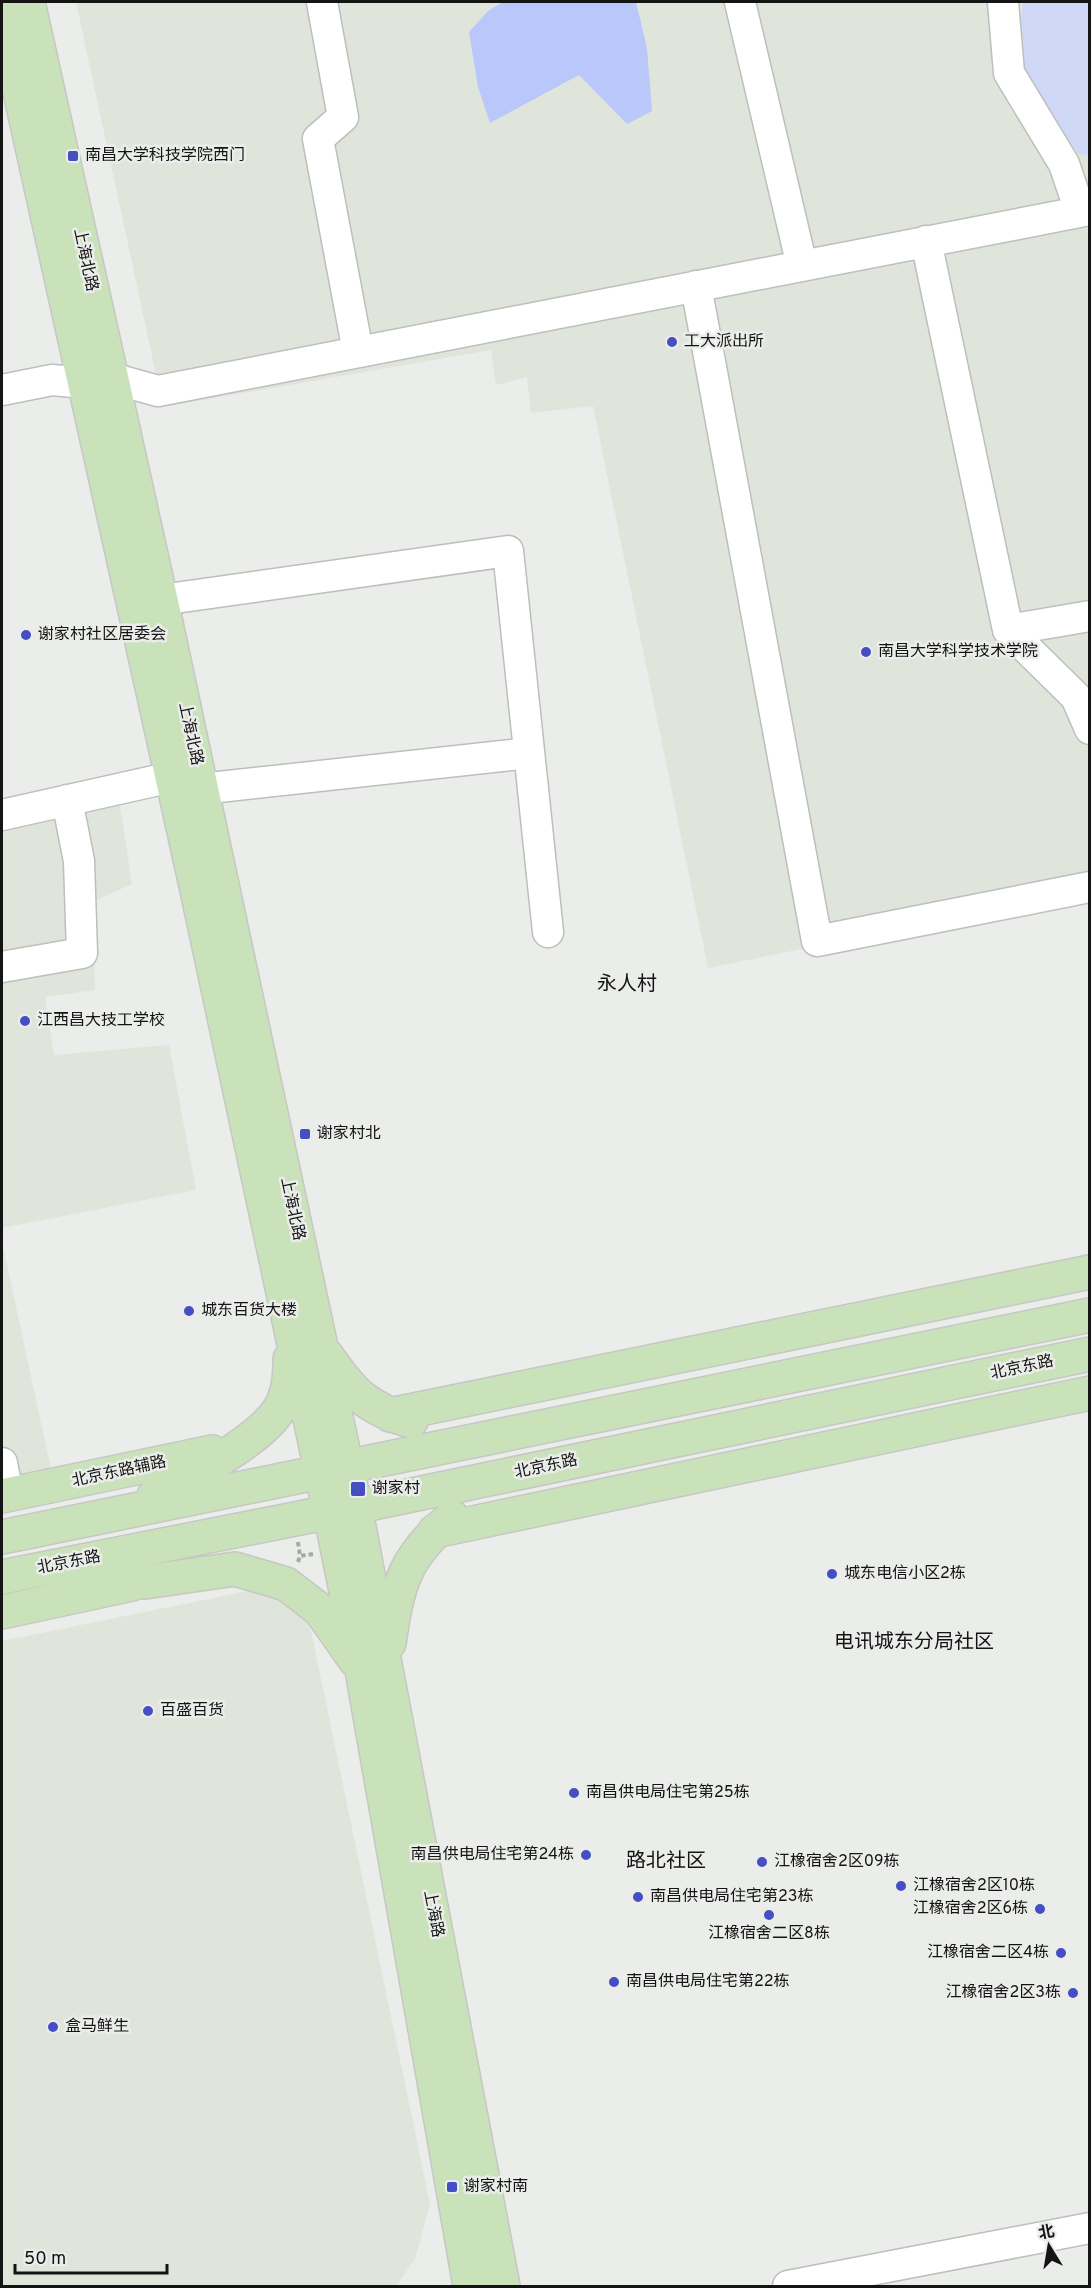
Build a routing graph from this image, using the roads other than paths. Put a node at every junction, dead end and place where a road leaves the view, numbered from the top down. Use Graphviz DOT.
graph roads {
  1 [pos="28,2"];
  2 [pos="322,2"];
  3 [pos="740,2"];
  4 [pos="1004,2"];
  5 [pos="2,11"];
  6 [pos="1085,210"];
  7 [pos="926,241"];
  8 [pos="802,266"];
  9 [pos="696,286"];
  10 [pos="358,352"];
  11 [pos="98,381"];
  12 [pos="2,390"];
  13 [pos="161,600"];
  14 [pos="1089,616"];
  15 [pos="1008,630"];
  16 [pos="1089,729"];
  17 [pos="529,753"];
  18 [pos="187,783"];
  19 [pos="67,800"];
  20 [pos="2,815"];
  21 [pos="1089,887"];
  22 [pos="548,932"];
  23 [pos="2,967"];
  24 [pos="1089,1272"];
  25 [pos="1089,1315"];
  26 [pos="291,1327"];
  27 [pos="321,1349"];
  28 [pos="1089,1354"];
  29 [pos="1089,1393"];
  30 [pos="390,1415"];
  31 [pos="502,1436"];
  32 [pos="237,1447"];
  33 [pos="2,1463"];
  34 [pos="334,1469"];
  35 [pos="530,1470"];
  36 [pos="5,1496"];
  37 [pos="343,1509"];
  38 [pos="125,1512"];
  39 [pos="435,1531"];
  40 [pos="2,1537"];
  41 [pos="60,1564"];
  42 [pos="2,1577"];
  43 [pos="145,1582"];
  44 [pos="2,1612"];
  45 [pos="374,1668"];
  46 [pos="1089,2229"];
  47 [pos="470,2286"];
  48 [pos="503,2286"];
  49 [pos="788,2286"];
  1 -- 11 [label="main road, 上海北路"];
  2 -- 10 [label="lane"];
  3 -- 8 [label="lane"];
  4 -- 6 [label="lane"];
  5 -- 11 [label="main road, 上海北路"];
  6 -- 7 [label="lane"];
  7 -- 8 [label="lane"];
  7 -- 15 [label="lane"];
  8 -- 9 [label="lane"];
  9 -- 10 [label="lane"];
  9 -- 21 [label="lane"];
  10 -- 11 [label="lane"];
  11 -- 12 [label="lane"];
  11 -- 13 [label="main road, 上海北路"];
  11 -- 18 [label="main road, 上海北路"];
  13 -- 17 [label="lane"];
  13 -- 18 [label="main road, 上海北路"];
  14 -- 15 [label="lane"];
  15 -- 16 [label="lane"];
  17 -- 18 [label="lane"];
  17 -- 22 [label="lane"];
  18 -- 19 [label="lane"];
  18 -- 26 [label="main road, 上海北路"];
  18 -- 27 [label="main road, 上海北路"];
  19 -- 20 [label="lane"];
  19 -- 23 [label="lane"];
  24 -- 30 [label="main road"];
  25 -- 31 [label="main road"];
  26 -- 32 [label="main road"];
  26 -- 34 [label="main road, 上海北路"];
  27 -- 30 [label="main road"];
  27 -- 34 [label="main road, 上海北路"];
  28 -- 35 [label="main road, 北京东路"];
  29 -- 39 [label="main road"];
  30 -- 31 [label="main road"];
  31 -- 34 [label="main road"];
  32 -- 36 [label="main road, 北京东路辅路"];
  32 -- 38 [label="main road"];
  33 -- 36 [label="lane"];
  34 -- 37 [label="main road, 上海路"];
  34 -- 38 [label="main road"];
  35 -- 37 [label="main road, 北京东路"];
  35 -- 39 [label="main road"];
  37 -- 41 [label="main road, 北京东路"];
  37 -- 45 [label="main road, 上海路"];
  38 -- 40 [label="main road"];
  39 -- 45 [label="main road"];
  41 -- 42 [label="main road, 北京东路"];
  41 -- 43 [label="main road"];
  43 -- 44 [label="main road"];
  43 -- 45 [label="main road"];
  45 -- 47 [label="main road, 上海路"];
  45 -- 48 [label="main road, 上海路"];
  46 -- 49 [label="lane"];
}
